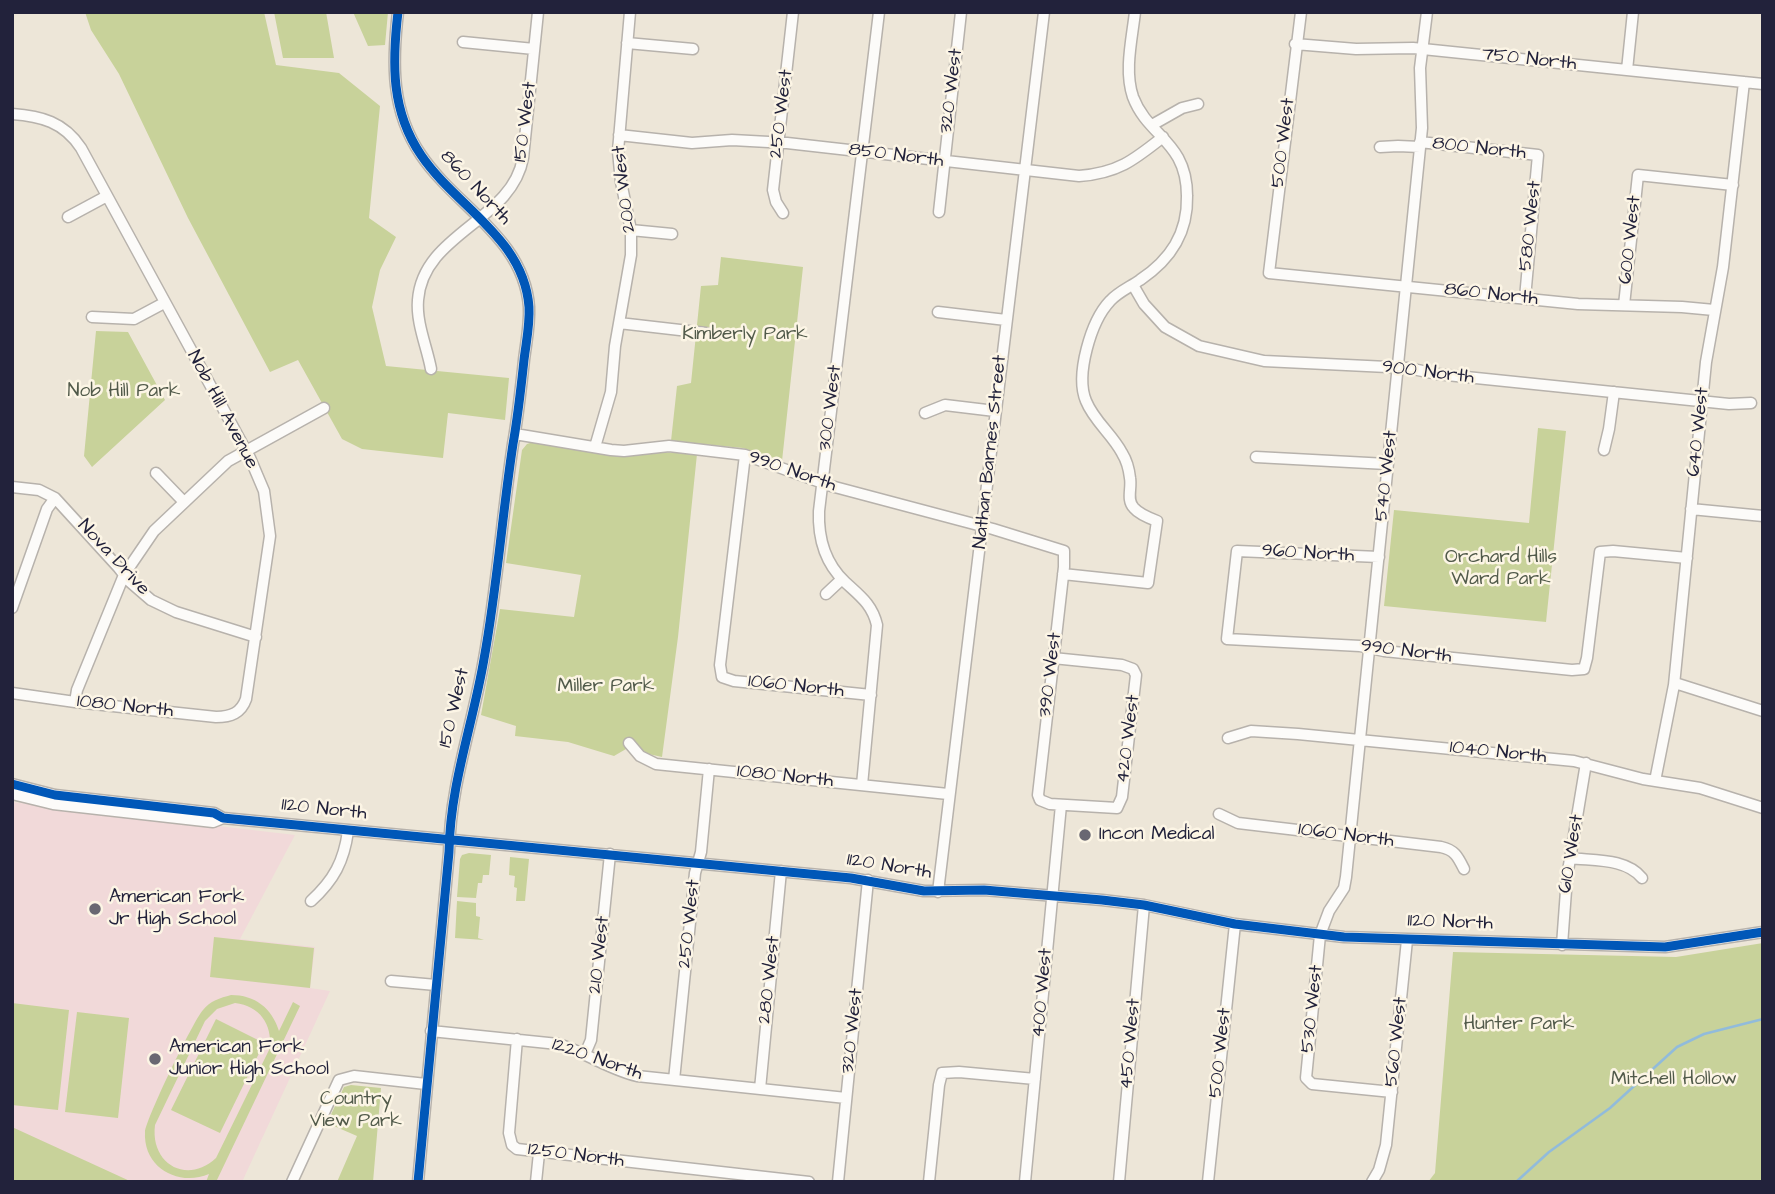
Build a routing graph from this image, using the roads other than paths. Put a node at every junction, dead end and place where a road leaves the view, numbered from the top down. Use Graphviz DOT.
graph roads {
  1 [pos="397,12"];
  2 [pos="538,12"];
  3 [pos="630,12"];
  4 [pos="793,12"];
  5 [pos="879,12"];
  6 [pos="961,12"];
  7 [pos="1044,12"];
  8 [pos="1135,12"];
  9 [pos="1301,12"];
  10 [pos="1426,12"];
  11 [pos="1633,12"];
  12 [pos="463,42"];
  13 [pos="627,43"];
  14 [pos="1295,44"];
  15 [pos="534,49"];
  16 [pos="1422,49"];
  17 [pos="693,50"];
  18 [pos="1627,70"];
  19 [pos="1744,82"];
  20 [pos="1763,84"];
  21 [pos="1198,104"];
  22 [pos="12,114"];
  23 [pos="1152,125"];
  24 [pos="619,135"];
  25 [pos="1163,137"];
  26 [pos="778,144"];
  27 [pos="1420,145"];
  28 [pos="1380,147"];
  29 [pos="863,152"];
  30 [pos="1538,155"];
  31 [pos="944,162"];
  32 [pos="1025,171"];
  33 [pos="1733,184"];
  34 [pos="107,196"];
  35 [pos="939,212"];
  36 [pos="783,213"];
  37 [pos="68,217"];
  38 [pos="480,217"];
  39 [pos="631,230"];
  40 [pos="672,234"];
  41 [pos="506,248"];
  42 [pos="1269,273"];
  43 [pos="1133,285"];
  44 [pos="1406,286"];
  45 [pos="1524,298"];
  46 [pos="164,303"];
  47 [pos="1624,305"];
  48 [pos="1714,310"];
  49 [pos="937,312"];
  50 [pos="93,317"];
  51 [pos="1006,320"];
  52 [pos="619,323"];
  53 [pos="706,333"];
  54 [pos="1398,367"];
  55 [pos="431,369"];
  56 [pos="1614,392"];
  57 [pos="1702,401"];
  58 [pos="1751,403"];
  59 [pos="324,408"];
  60 [pos="995,411"];
  61 [pos="925,413"];
  62 [pos="515,434"];
  63 [pos="595,447"];
  64 [pos="1604,450"];
  65 [pos="246,451"];
  66 [pos="745,455"];
  67 [pos="1256,457"];
  68 [pos="1387,464"];
  69 [pos="156,473"];
  70 [pos="822,483"];
  71 [pos="12,487"];
  72 [pos="55,498"];
  73 [pos="184,502"];
  74 [pos="1692,509"];
  75 [pos="1763,516"];
  76 [pos="982,527"];
  77 [pos="1063,551"];
  78 [pos="1379,557"];
  79 [pos="1687,558"];
  80 [pos="1063,574"];
  81 [pos="124,575"];
  82 [pos="842,579"];
  83 [pos="826,594"];
  84 [pos="12,608"];
  85 [pos="256,636"];
  86 [pos="1227,639"];
  87 [pos="1369,648"];
  88 [pos="1053,658"];
  89 [pos="1675,683"];
  90 [pos="12,693"];
  91 [pos="871,695"];
  92 [pos="75,702"];
  93 [pos="1763,711"];
  94 [pos="237,712"];
  95 [pos="1228,738"];
  96 [pos="1359,739"];
  97 [pos="629,743"];
  98 [pos="1586,763"];
  99 [pos="709,769"];
  100 [pos="1655,781"];
  101 [pos="12,784"];
  102 [pos="862,785"];
  103 [pos="12,794"];
  104 [pos="948,794"];
  105 [pos="1061,805"];
  106 [pos="1763,808"];
  107 [pos="1219,814"];
  108 [pos="222,818"];
  109 [pos="348,831"];
  110 [pos="1350,836"];
  111 [pos="449,840"];
  112 [pos="610,854"];
  113 [pos="1570,858"];
  114 [pos="698,863"];
  115 [pos="1464,869"];
  116 [pos="781,871"];
  117 [pos="1642,878"];
  118 [pos="868,880"];
  119 [pos="938,892"];
  120 [pos="1052,895"];
  121 [pos="311,901"];
  122 [pos="1144,905"];
  123 [pos="1234,924"];
  124 [pos="1763,932"];
  125 [pos="1321,935"];
  126 [pos="1407,940"];
  127 [pos="1562,944"];
  128 [pos="391,981"];
  129 [pos="436,985"];
  130 [pos="432,1031"];
  131 [pos="517,1039"];
  132 [pos="585,1054"];
  133 [pos="1035,1079"];
  134 [pos="674,1080"];
  135 [pos="426,1084"];
  136 [pos="760,1089"];
  137 [pos="1392,1092"];
  138 [pos="846,1098"];
  139 [pos="539,1153"];
  140 [pos="292,1182"];
  141 [pos="418,1182"];
  142 [pos="536,1182"];
  143 [pos="809,1182"];
  144 [pos="838,1182"];
  145 [pos="929,1182"];
  146 [pos="1026,1182"];
  147 [pos="1119,1182"];
  148 [pos="1208,1182"];
  149 [pos="1372,1182"];
  1 -- 38 [label="street, 860 North"];
  2 -- 15 [label="street, 150 West"];
  3 -- 13 [label="street, 200 West"];
  4 -- 26 [label="street, 250 West"];
  5 -- 29 [label="street, 300 West"];
  6 -- 31 [label="street, 320 West"];
  7 -- 32 [label="street, Nathan Barnes Street"];
  8 -- 23 [label="street"];
  9 -- 14 [label="street, 500 West"];
  10 -- 16 [label="street, 540 West"];
  11 -- 18 [label="street"];
  12 -- 15 [label="street"];
  13 -- 17 [label="street"];
  13 -- 24 [label="street, 200 West"];
  14 -- 16 [label="street, 750 North"];
  14 -- 42 [label="street, 500 West"];
  15 -- 38 [label="street, 150 West"];
  16 -- 18 [label="street, 750 North"];
  16 -- 27 [label="street, 540 West"];
  18 -- 19 [label="street, 750 North"];
  19 -- 20 [label="street, 750 North"];
  19 -- 33 [label="street, 640 West"];
  21 -- 23 [label="street"];
  22 -- 34 [label="street, Nob Hill Avenue"];
  23 -- 25 [label="street"];
  24 -- 26 [label="street, 850 North"];
  24 -- 39 [label="street, 200 West"];
  25 -- 32 [label="street, 850 North"];
  25 -- 43 [label="street"];
  26 -- 29 [label="street, 850 North"];
  26 -- 36 [label="street, 250 West"];
  27 -- 28 [label="street, 800 North"];
  27 -- 30 [label="street, 800 North"];
  27 -- 44 [label="street, 540 West"];
  29 -- 31 [label="street, 850 North"];
  29 -- 70 [label="street, 300 West"];
  30 -- 45 [label="street, 580 West"];
  31 -- 32 [label="street, 850 North"];
  31 -- 35 [label="street, 320 West"];
  32 -- 51 [label="street, Nathan Barnes Street"];
  33 -- 47 [label="street, 600 West"];
  33 -- 48 [label="street, 640 West"];
  34 -- 37 [label="street"];
  34 -- 46 [label="street, Nob Hill Avenue"];
  38 -- 41 [label="street, 860 North"];
  38 -- 55 [label="street, 150 West"];
  39 -- 40 [label="street"];
  39 -- 52 [label="street, 200 West"];
  41 -- 62 [label="street, 150 West"];
  42 -- 44 [label="street, 860 North"];
  43 -- 54 [label="street, 900 North"];
  43 -- 80 [label="street"];
  44 -- 45 [label="street, 860 North"];
  44 -- 54 [label="street, 540 West"];
  45 -- 47 [label="street, 860 North"];
  46 -- 50 [label="street"];
  46 -- 65 [label="street, Nob Hill Avenue"];
  47 -- 48 [label="street, 860 North"];
  48 -- 57 [label="street, 640 West"];
  49 -- 51 [label="street"];
  51 -- 60 [label="street, Nathan Barnes Street"];
  52 -- 53 [label="street"];
  52 -- 63 [label="street, 200 West"];
  54 -- 56 [label="street, 900 North"];
  54 -- 68 [label="street, 540 West"];
  56 -- 57 [label="street, 900 North"];
  56 -- 64 [label="street"];
  57 -- 58 [label="street, 900 North"];
  57 -- 74 [label="street, 640 West"];
  59 -- 65 [label="street"];
  60 -- 61 [label="street"];
  60 -- 76 [label="street, Nathan Barnes Street"];
  62 -- 63 [label="street, 990 North"];
  62 -- 111 [label="street, 150 West"];
  63 -- 66 [label="street, 990 North"];
  65 -- 73 [label="street"];
  65 -- 85 [label="street, Nob Hill Avenue"];
  66 -- 70 [label="street, 990 North"];
  66 -- 91 [label="street, 1060 North"];
  67 -- 68 [label="street"];
  68 -- 78 [label="street, 540 West"];
  69 -- 73 [label="street"];
  70 -- 76 [label="street, 990 North"];
  70 -- 82 [label="street, 300 West"];
  71 -- 72 [label="street"];
  72 -- 81 [label="street, Nova Drive"];
  72 -- 84 [label="street"];
  73 -- 81 [label="street"];
  74 -- 75 [label="street"];
  74 -- 79 [label="street, 640 West"];
  76 -- 77 [label="street, 990 North"];
  76 -- 104 [label="street, Nathan Barnes Street"];
  77 -- 80 [label="street, 390 West"];
  78 -- 86 [label="street, 960 North"];
  78 -- 87 [label="street, 540 West"];
  79 -- 87 [label="street, 990 North"];
  79 -- 89 [label="street, 640 West"];
  80 -- 88 [label="street, 390 West"];
  81 -- 85 [label="street, Nova Drive"];
  81 -- 92 [label="street"];
  82 -- 83 [label="street"];
  82 -- 91 [label="street, 300 West"];
  85 -- 94 [label="street, Nob Hill Avenue"];
  86 -- 87 [label="street, 990 North"];
  87 -- 96 [label="street, 540 West"];
  88 -- 105 [label="street, 390 West"];
  88 -- 105 [label="street, 420 West"];
  89 -- 93 [label="street"];
  89 -- 100 [label="street, 640 West"];
  90 -- 92 [label="street, 1080 North"];
  91 -- 102 [label="street, 300 West"];
  92 -- 94 [label="street, 1080 North"];
  95 -- 96 [label="street, 1040 North"];
  96 -- 98 [label="street, 1040 North"];
  96 -- 110 [label="street, 540 West"];
  97 -- 99 [label="street, 1080 North"];
  98 -- 100 [label="street, 1040 North"];
  98 -- 113 [label="street, 610 West"];
  99 -- 102 [label="street, 1080 North"];
  99 -- 114 [label="street, 250 West"];
  100 -- 106 [label="street, 1040 North"];
  101 -- 108 [label="street, 1120 North"];
  102 -- 104 [label="street, 1080 North"];
  103 -- 108 [label="street, 1120 North"];
  104 -- 119 [label="street, Nathan Barnes Street"];
  105 -- 120 [label="street, 400 West"];
  107 -- 110 [label="street, 1060 North"];
  108 -- 109 [label="street, 1120 North"];
  109 -- 111 [label="street, 1120 North"];
  109 -- 121 [label="street"];
  110 -- 115 [label="street, 1060 North"];
  110 -- 125 [label="street, 540 West"];
  111 -- 112 [label="street, 1120 North"];
  111 -- 129 [label="street, 150 West"];
  112 -- 114 [label="street, 1120 North"];
  112 -- 132 [label="street, 210 West"];
  113 -- 117 [label="street"];
  113 -- 127 [label="street, 610 West"];
  114 -- 116 [label="street, 1120 North"];
  114 -- 134 [label="street, 250 West"];
  116 -- 118 [label="street, 1120 North"];
  116 -- 136 [label="street, 280 West"];
  118 -- 119 [label="street, 1120 North"];
  118 -- 138 [label="street, 320 West"];
  119 -- 120 [label="street, 1120 North"];
  120 -- 122 [label="street, 1120 North"];
  120 -- 133 [label="street, 400 West"];
  122 -- 123 [label="street, 1120 North"];
  122 -- 147 [label="street, 450 West"];
  123 -- 125 [label="street, 1120 North"];
  123 -- 148 [label="street, 500 West"];
  124 -- 127 [label="street, 1120 North"];
  125 -- 126 [label="street, 1120 North"];
  125 -- 137 [label="street, 530 West"];
  126 -- 127 [label="street, 1120 North"];
  126 -- 137 [label="street, 560 West"];
  128 -- 129 [label="street"];
  129 -- 130 [label="street, 150 West"];
  130 -- 131 [label="street, 1220 North"];
  130 -- 135 [label="street, 150 West"];
  131 -- 132 [label="street, 1220 North"];
  131 -- 139 [label="street, 1250 North"];
  132 -- 134 [label="street, 1220 North"];
  133 -- 145 [label="street"];
  133 -- 146 [label="street, 400 West"];
  134 -- 136 [label="street, 1220 North"];
  135 -- 140 [label="street"];
  135 -- 141 [label="street, 150 West"];
  136 -- 138 [label="street, 1220 North"];
  137 -- 149 [label="street, 560 West"];
  138 -- 144 [label="street, 320 West"];
  139 -- 142 [label="street"];
  139 -- 143 [label="street, 1250 North"];
}
